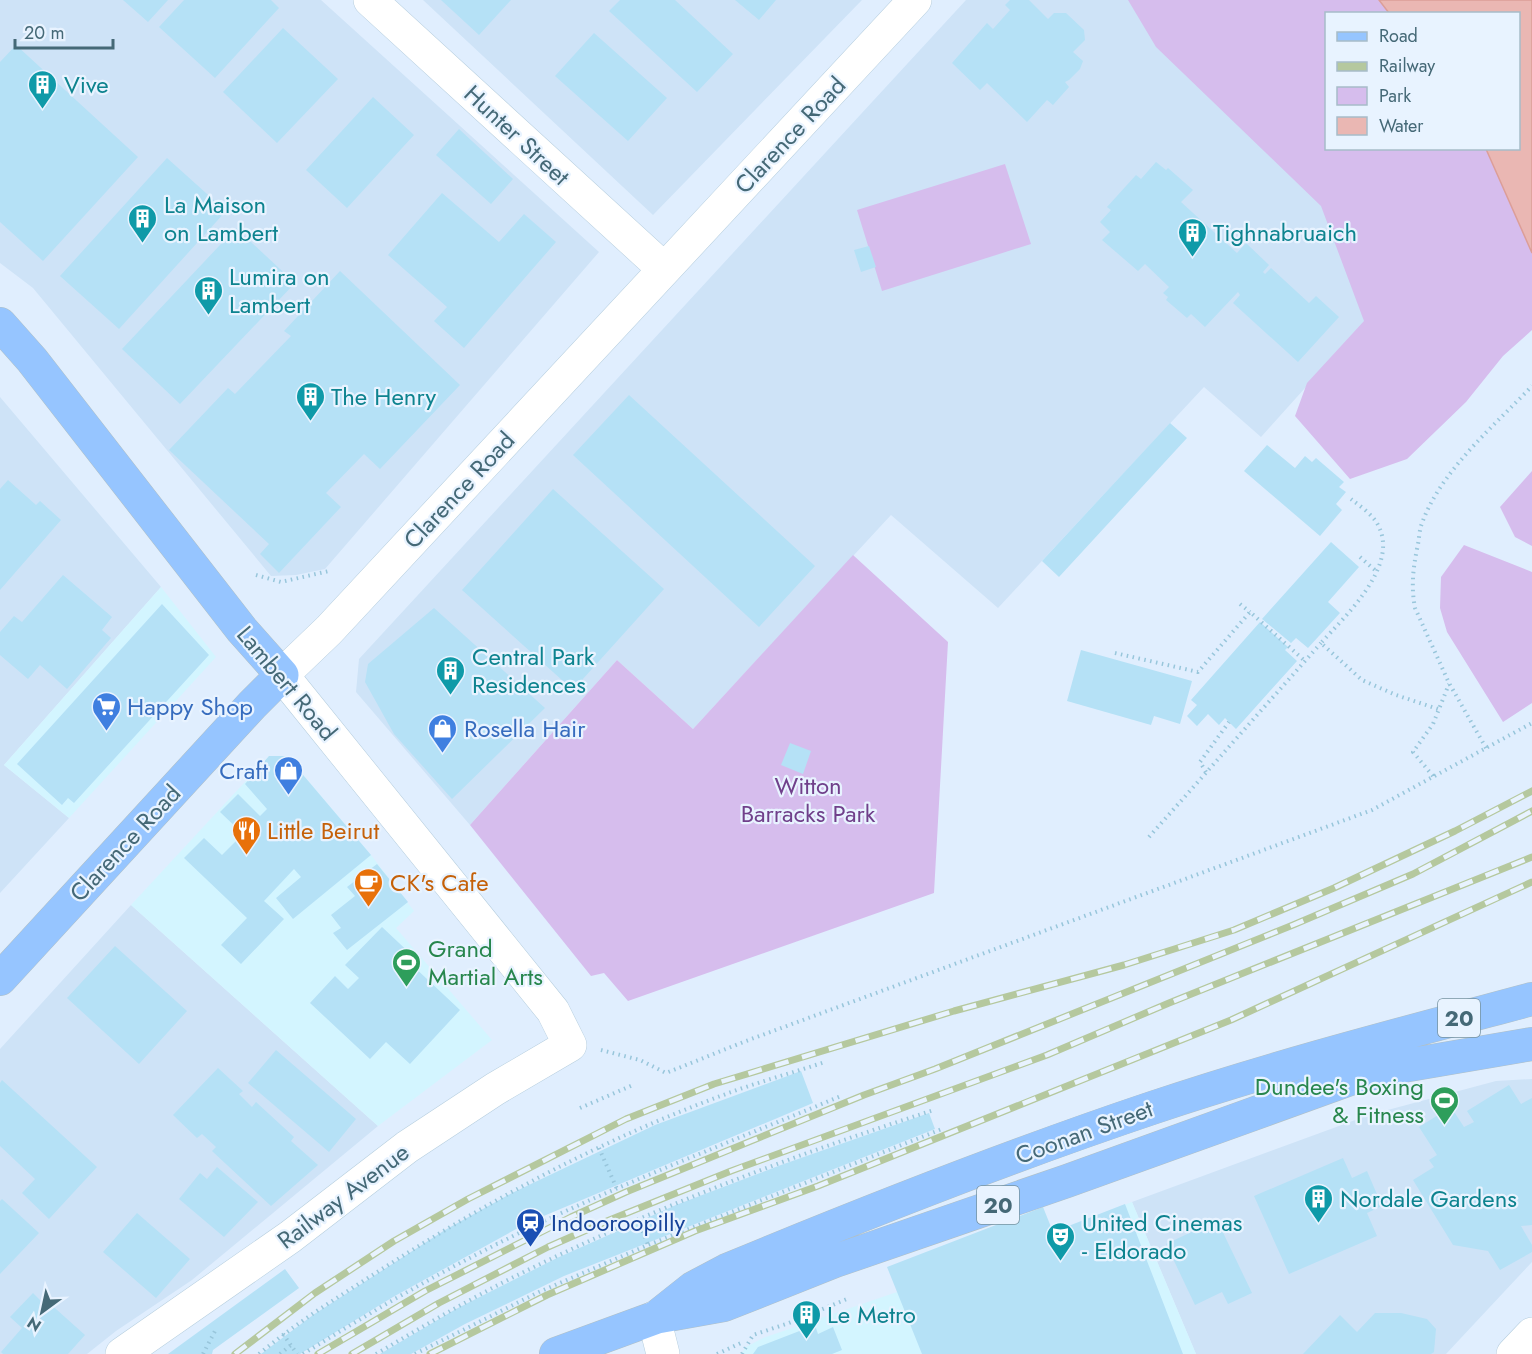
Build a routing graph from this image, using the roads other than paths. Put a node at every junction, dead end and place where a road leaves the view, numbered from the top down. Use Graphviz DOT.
graph roads {
  1 [pos="370,0"];
  2 [pos="915,0"];
  3 [pos="664,269"];
  4 [pos="0,324"];
  5 [pos="282,675"];
  6 [pos="0,979"];
  7 [pos="1532,999"];
  8 [pos="1532,1018"];
  9 [pos="1386,1038"];
  10 [pos="1532,1044"];
  11 [pos="570,1045"];
  12 [pos="656,1317"];
  13 [pos="1532,1334"];
  14 [pos="122,1354"];
  15 [pos="556,1354"];
  16 [pos="663,1354"];
  17 [pos="1513,1354"];
  1 -- 3 [label="street, Hunter Street"];
  2 -- 3 [label="street, Clarence Road"];
  3 -- 5 [label="street, Clarence Road"];
  4 -- 5 [label="main road, Lambert Road"];
  5 -- 6 [label="main road, Clarence Road"];
  5 -- 11 [label="street, Lambert Road"];
  7 -- 9 [label="main road, Coonan Street / 20"];
  8 -- 9 [label="main road"];
  9 -- 12 [label="main road, Coonan Street / 20"];
  10 -- 12 [label="main road, Coonan Street / 20"];
  11 -- 14 [label="street, Railway Avenue"];
  12 -- 15 [label="main road, Coonan Street / 20"];
  12 -- 16 [label="street"];
  13 -- 17 [label="street"];
}
